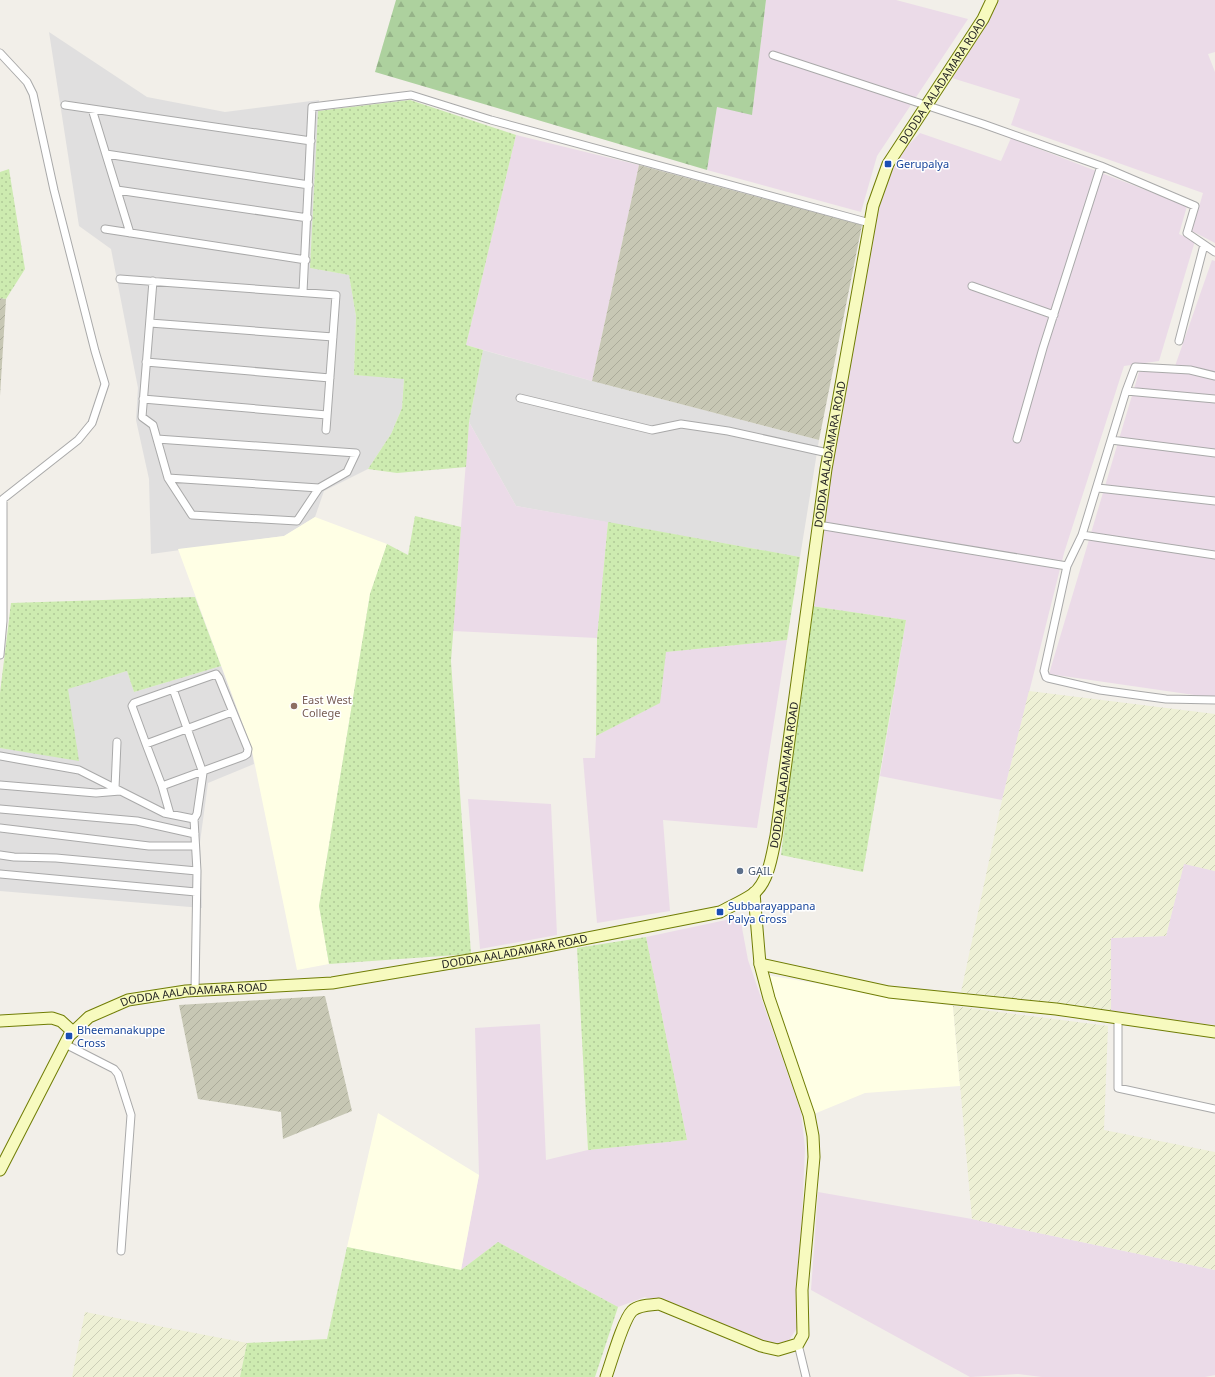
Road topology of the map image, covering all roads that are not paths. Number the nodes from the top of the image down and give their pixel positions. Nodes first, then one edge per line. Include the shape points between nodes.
1 (992, 0) edge
2 (0, 53) edge
3 (773, 55) dead end
4 (65, 105) dead end
5 (926, 106) junction
6 (92, 109) junction
7 (311, 141) junction
8 (106, 154) junction
9 (1101, 166) junction
10 (309, 185) junction
11 (117, 190) junction
12 (308, 218) junction
13 (870, 223) junction
14 (105, 229) dead end
15 (130, 233) junction
16 (1204, 245) junction
17 (1215, 252) edge
18 (306, 260) junction
19 (120, 279) dead end
20 (153, 281) junction
21 (972, 286) dead end
22 (303, 292) junction
23 (1054, 315) junction
24 (150, 323) junction
25 (333, 338) junction
26 (1179, 341) dead end
27 (146, 362) junction
28 (1215, 376) edge
29 (330, 378) junction
30 (1126, 391) junction
31 (520, 398) dead end
32 (143, 399) junction
33 (1215, 399) edge
34 (328, 415) junction
35 (326, 430) dead end
36 (157, 439) junction
37 (1017, 439) dead end
38 (1111, 440) junction
39 (828, 453) junction
40 (1215, 453) edge
41 (168, 478) junction
42 (319, 488) junction
43 (1098, 488) junction
44 (1215, 501) edge
45 (818, 525) junction
46 (1082, 535) junction
47 (1215, 555) edge
48 (1067, 566) junction
49 (0, 655) edge
50 (173, 689) junction
51 (1215, 700) edge
52 (232, 712) junction
53 (188, 728) junction
54 (117, 742) dead end
55 (146, 744) junction
56 (0, 756) edge
57 (202, 770) junction
58 (0, 785) edge
59 (162, 786) junction
60 (118, 789) junction
61 (0, 808) edge
62 (170, 814) junction
63 (194, 819) junction
64 (0, 828) edge
65 (195, 834) junction
66 (195, 846) junction
67 (0, 855) edge
68 (197, 870) junction
69 (0, 874) edge
70 (196, 892) junction
71 (754, 893) junction
72 (760, 964) junction
73 (195, 991) junction
74 (1118, 1018) junction
75 (0, 1021) edge
76 (73, 1032) junction
77 (1215, 1032) edge
78 (65, 1044) junction
79 (1215, 1109) edge
80 (0, 1170) edge
81 (121, 1251) dead end
82 (798, 1344) junction
83 (606, 1377) edge
84 (806, 1377) edge

1 - 5 main road, DODDA AALADAMARA ROAD via 983,19
2 - 49 street via 26,82 33,94 58,205 105,384 92,423 78,440 3,499 3,620
3 - 5 street
4 - 6 street
5 - 9 street
5 - 13 main road, DODDA AALADAMARA ROAD via 888,164 873,206
6 - 7 street
6 - 8 street
7 - 10 street
7 - 13 street via 312,107 411,95 491,120
8 - 10 street
8 - 11 street
9 - 16 street via 1195,206 1187,233
9 - 23 street
10 - 12 street
11 - 12 street
11 - 15 street
12 - 18 street
13 - 39 main road, DODDA AALADAMARA ROAD
14 - 15 street
15 - 18 street
16 - 17 street
16 - 26 street
18 - 22 street
19 - 20 street
20 - 22 street
20 - 24 street
21 - 23 street
22 - 25 street via 336,295
23 - 37 street
24 - 25 street
24 - 27 street
25 - 29 street
27 - 29 street
27 - 32 street
28 - 30 street via 1190,370 1135,367
29 - 34 street
30 - 33 street
30 - 38 street
31 - 39 street via 652,430 682,424 728,431
32 - 34 street
32 - 36 street via 142,417 153,425
34 - 35 street
36 - 41 street
36 - 42 street via 356,453 347,472
38 - 40 street
38 - 43 street
39 - 45 main road, DODDA AALADAMARA ROAD
41 - 42 street
41 - 42 street via 192,515 297,521
43 - 44 street
43 - 46 street
45 - 48 street
45 - 71 main road, DODDA AALADAMARA ROAD via 776,836 770,866 760,887
46 - 47 street
46 - 48 street
48 - 51 street via 1044,671 1046,677 1100,690 1166,699
50 - 52 street via 216,674
50 - 53 street
50 - 55 street via 134,703 132,706
52 - 53 street
52 - 57 street via 248,749 247,754
53 - 55 street
53 - 57 street
54 - 60 street
55 - 59 street
56 - 60 street via 79,770
57 - 59 street
57 - 63 street via 197,814
58 - 60 street via 96,793
59 - 62 street
60 - 62 street
61 - 65 street via 137,821
62 - 63 street
63 - 65 street
64 - 66 street via 149,846
65 - 66 street
66 - 68 street
67 - 68 street
68 - 70 street
69 - 70 street
70 - 73 street
71 - 72 main road
71 - 73 main road, DODDA AALADAMARA ROAD via 720,912 413,970 332,983
72 - 74 main road via 889,992
72 - 82 main road via 809,1115 813,1136 814,1157 802,1290 803,1335
73 - 76 main road, DODDA AALADAMARA ROAD via 128,1000 88,1017
74 - 77 main road
74 - 79 street via 1118,1088
75 - 76 main road via 52,1018
76 - 78 main road, DODDA AALADAMARA ROAD
78 - 80 main road, DODDA AALADAMARA ROAD
78 - 81 street via 114,1069 131,1112
82 - 83 main road via 778,1350 761,1346 659,1304 632,1310
82 - 84 street

